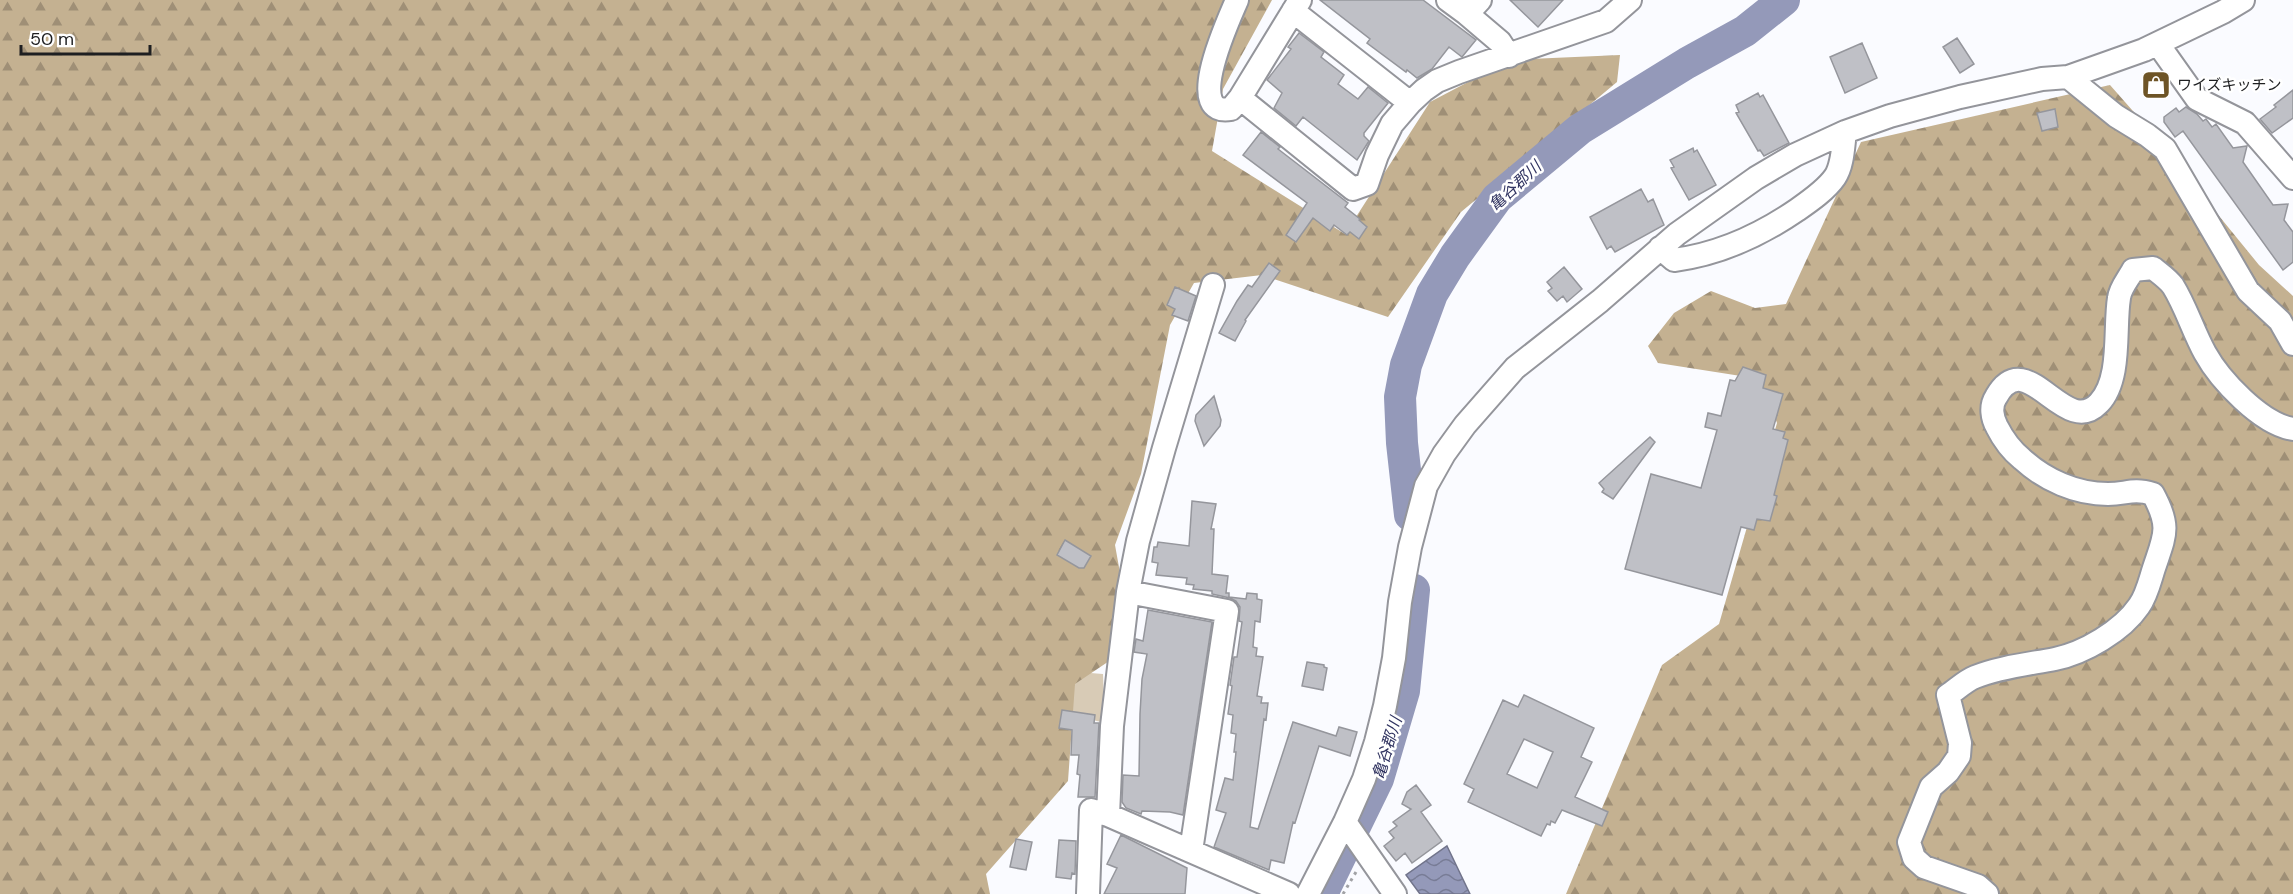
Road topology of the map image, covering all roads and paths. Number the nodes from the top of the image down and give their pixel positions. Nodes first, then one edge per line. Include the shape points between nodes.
1 (1237, 0) edge
2 (1448, 0) edge
3 (1630, 0) edge
4 (2243, 0) edge
5 (1297, 5) edge
6 (1473, 7) edge
7 (2158, 44) junction
8 (1509, 56) junction
9 (2068, 76) junction
10 (1240, 98) junction
11 (1410, 103) junction
12 (1845, 132) junction
13 (2293, 178) edge
14 (1660, 248) junction
15 (1213, 285) dead end
16 (2293, 344) edge
17 (2293, 429) edge
18 (1128, 592) junction
19 (1108, 814) junction
20 (1351, 831) junction
21 (1191, 851) junction
22 (1387, 890) edge
23 (1088, 894) edge
24 (1289, 894) edge
25 (1308, 894) edge
26 (1987, 894) edge

1 - 10 street via 1211,68 1210,96 1224,110 1231,109
2 - 6 street
3 - 8 street via 1606,21
4 - 7 street
5 - 10 street
5 - 11 street
6 - 8 street
7 - 9 street
7 - 13 street via 2197,99 2245,123
8 - 11 street via 1437,81
9 - 12 street via 1960,97
9 - 16 street via 2116,116 2165,149 2248,291 2280,321
10 - 11 street via 1353,189 1367,184 1385,137
12 - 14 street via 1756,178
12 - 14 street via 1835,176 1809,202 1774,226 1735,245 1695,257 1674,260
14 - 20 street via 1515,368 1483,402 1444,454 1426,486 1400,602 1385,706
15 - 18 street via 1138,541
17 - 26 street via 2267,419 2243,400 2206,354 2172,284 2152,268 2133,270 2119,295 2112,378 2100,403 2077,412 2018,379 2006,383 1994,399 1992,418 2002,438 2020,458 2066,487 2109,494 2138,490 2152,494 2163,512 2166,535 2139,606 2115,631 2058,658 1974,677 1948,695 1960,743 1959,756 1931,787 1909,842 1914,858 1924,867 1978,886
18 - 19 street via 1112,726
18 - 21 street via 1227,611
19 - 21 street
19 - 23 street via 1091,810
20 - 22 street
20 - 25 street
21 - 24 street

